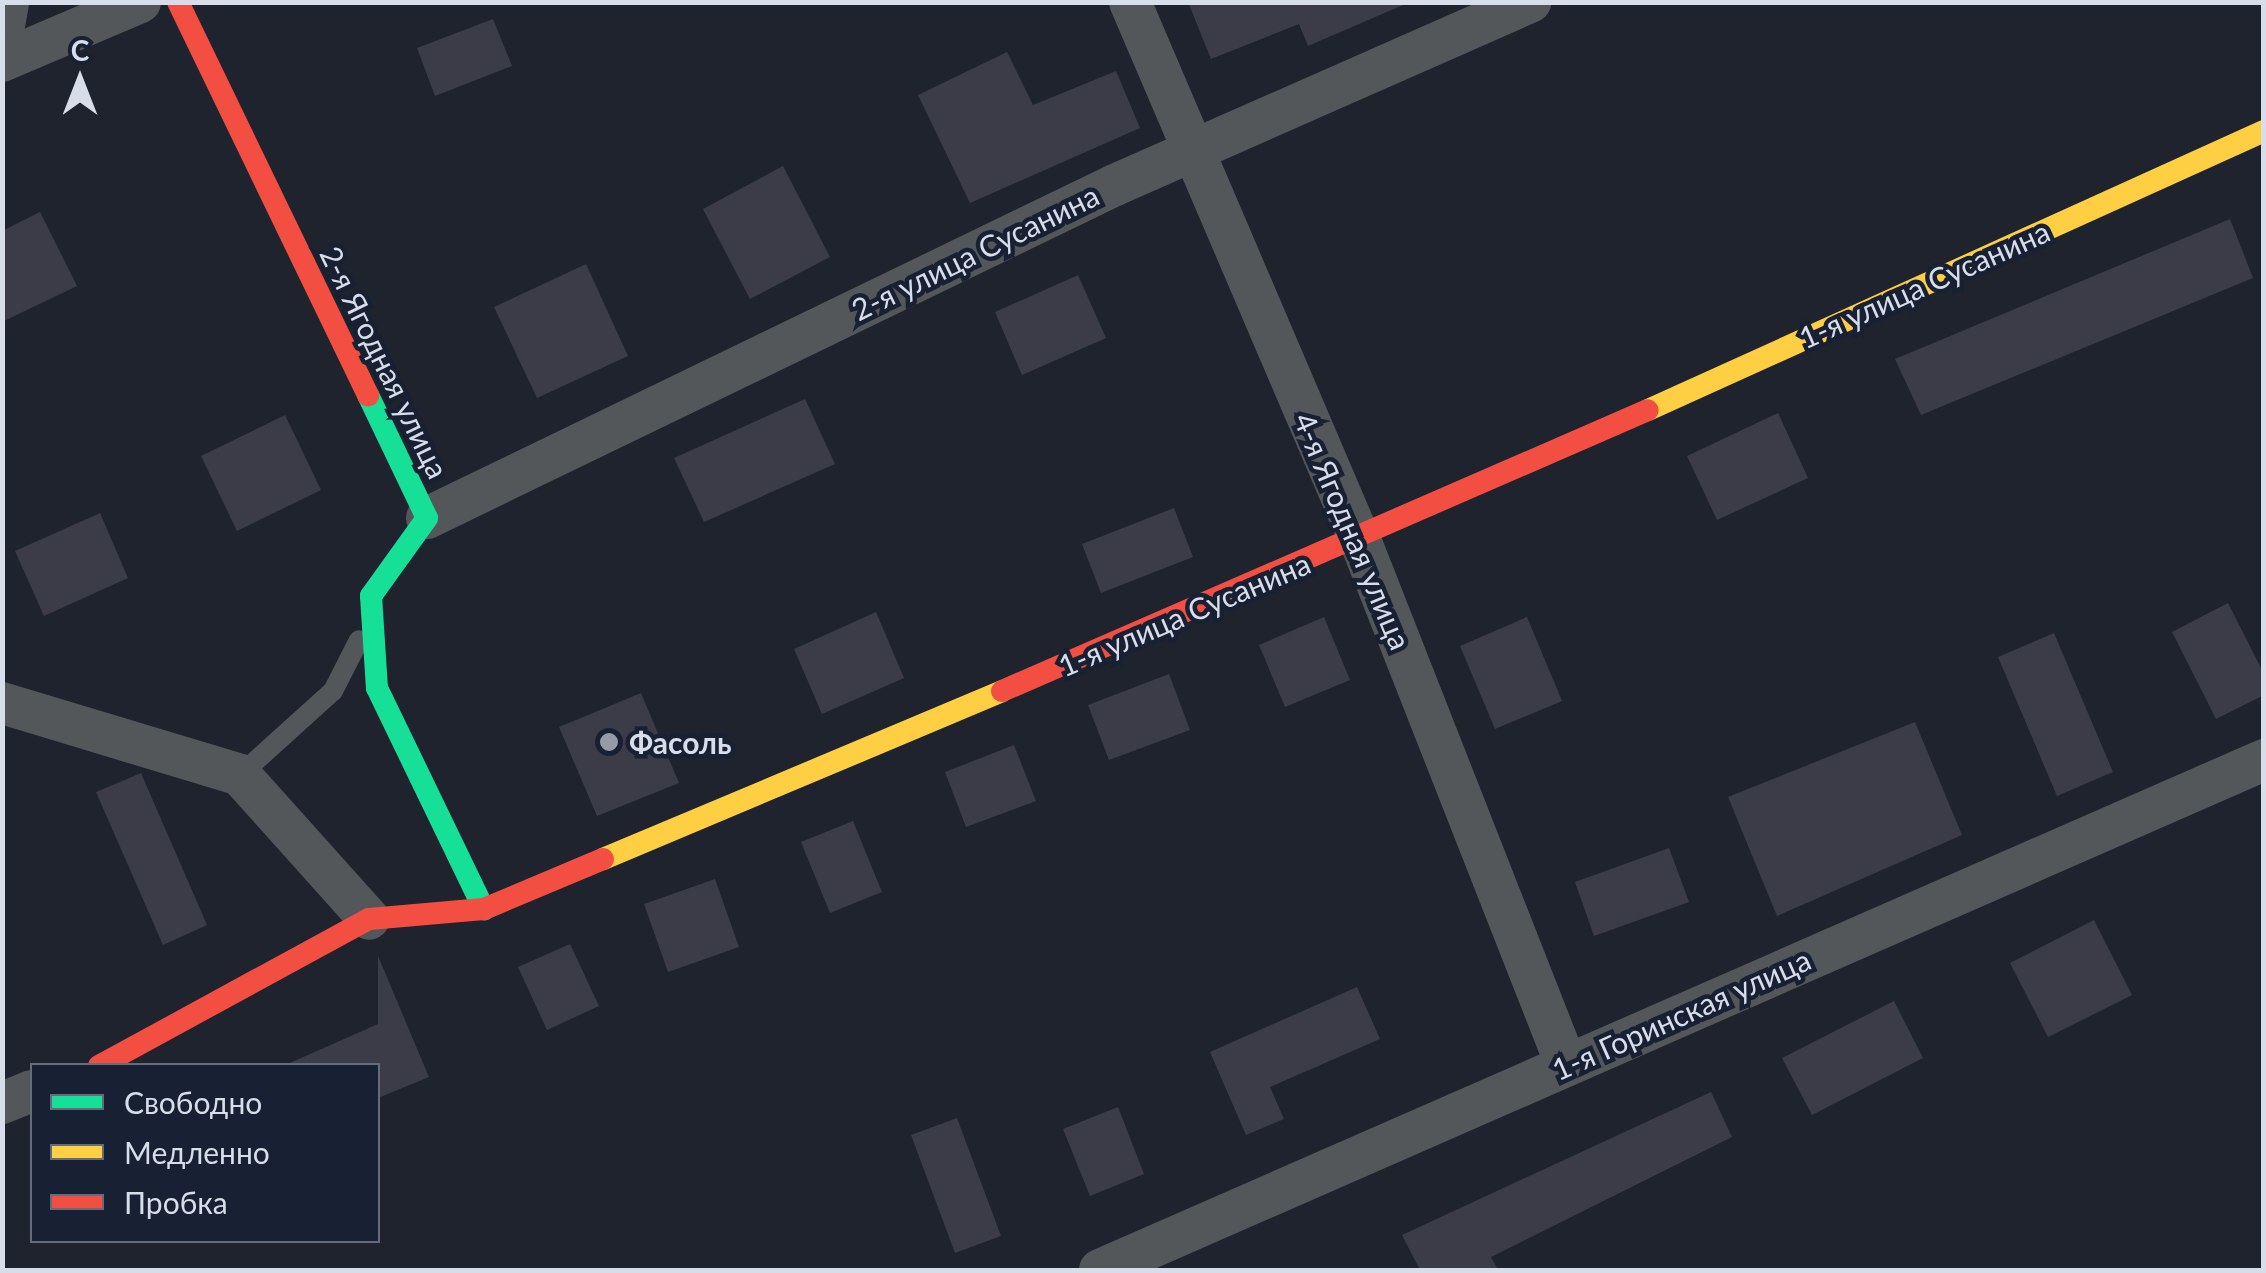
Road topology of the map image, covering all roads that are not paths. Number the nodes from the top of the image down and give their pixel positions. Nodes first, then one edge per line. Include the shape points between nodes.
1 (8, 2) edge
2 (140, 2) edge
3 (178, 2) edge
4 (1130, 2) edge
5 (1530, 2) edge
6 (2, 36) edge
7 (2, 62) edge
8 (2264, 131) edge
9 (1190, 154) junction
10 (427, 518) junction
11 (1360, 540) junction
12 (370, 596) junction
13 (2, 703) edge
14 (2264, 760) edge
15 (240, 775) junction
16 (484, 909) junction
17 (369, 919) junction
18 (105, 1063) edge
19 (1566, 1064) junction
20 (30, 1093) edge
21 (2, 1102) edge
22 (1100, 1270) edge

1 - 6 street
2 - 7 street
3 - 10 street, 2-я Ягодная улица
4 - 9 street, 4-я Ягодная улица
5 - 9 street, 2-я улица Сусанина
8 - 11 street, 1-я улица Сусанина
9 - 10 street, 2-я улица Сусанина
9 - 11 street, 4-я Ягодная улица
10 - 12 street, 2-я Ягодная улица
11 - 16 street, 1-я улица Сусанина
11 - 19 street, 4-я Ягодная улица
12 - 15 lane via 333,691
12 - 16 street via 377,688
13 - 15 street
14 - 19 street, 1-я Горинская улица
15 - 17 street
16 - 17 street, 1-я улица Сусанина
17 - 18 street, 1-я улица Сусанина
19 - 22 street, 1-я Горинская улица
20 - 21 street

